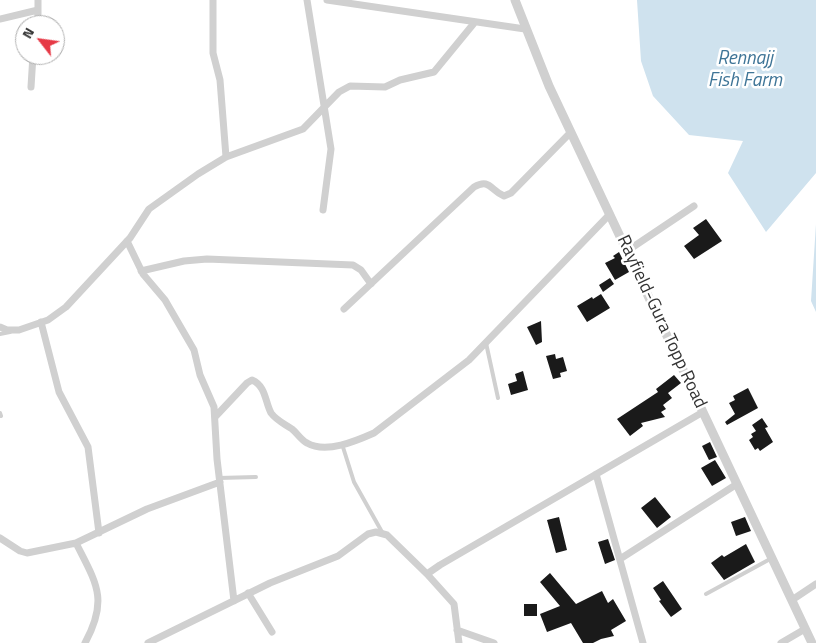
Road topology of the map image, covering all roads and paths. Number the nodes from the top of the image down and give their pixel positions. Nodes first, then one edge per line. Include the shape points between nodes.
1 (38, 0) edge
2 (213, 0) edge
3 (307, 0) edge
4 (327, 0) edge
5 (515, 0) edge
6 (38, 10) junction
7 (38, 15) edge
8 (0, 19) edge
9 (475, 22) junction
10 (525, 29) junction
11 (33, 65) edge
12 (32, 88) dead end
13 (324, 108) junction
14 (571, 132) junction
15 (226, 157) junction
16 (694, 206) dead end
17 (323, 210) dead end
18 (610, 214) junction
19 (127, 241) junction
20 (627, 251) junction
21 (141, 271) junction
22 (371, 284) junction
23 (344, 310) dead end
24 (41, 322) junction
25 (0, 328) edge
26 (19, 330) junction
27 (0, 334) edge
28 (486, 343) junction
29 (498, 398) dead end
30 (703, 412) junction
31 (215, 417) junction
32 (342, 444) junction
33 (596, 474) junction
34 (256, 477) dead end
35 (219, 480) junction
36 (737, 484) junction
37 (382, 532) junction
38 (99, 533) junction
39 (0, 538) edge
40 (76, 543) junction
41 (772, 558) junction
42 (620, 559) junction
43 (427, 574) junction
44 (816, 584) edge
45 (248, 593) junction
46 (706, 594) dead end
47 (792, 600) junction
48 (234, 601) junction
49 (805, 629) junction
50 (458, 630) junction
51 (272, 632) dead end
52 (85, 643) edge
53 (148, 643) edge
54 (459, 643) edge
55 (494, 643) edge
56 (643, 643) edge
57 (781, 643) edge
58 (812, 643) edge

1 - 6 street
2 - 15 street via 213,53 220,80
3 - 13 street
4 - 9 street
5 - 10 street, Rayfield-Gura Topp Road
6 - 7 street
6 - 8 street
9 - 10 street
9 - 13 street via 434,72 384,87 350,86 339,92
10 - 14 street, Rayfield-Gura Topp Road
11 - 12 street
13 - 15 street via 303,129
13 - 17 street via 330,149
14 - 18 street, Rayfield-Gura Topp Road
14 - 22 street via 511,193 504,196 489,184 474,187
15 - 19 street via 149,209
16 - 20 street
18 - 20 street, Rayfield-Gura Topp Road
18 - 28 street
19 - 21 street
19 - 24 street via 66,307
20 - 30 street, Rayfield-Gura Topp Road
21 - 22 street via 207,259 353,265
21 - 31 street via 165,300 194,350
22 - 23 street
24 - 26 street
24 - 38 street via 59,392 88,447
25 - 26 street
26 - 27 lane
28 - 29 lane
28 - 32 street via 469,360 374,433
30 - 33 street
30 - 36 street, Rayfield-Gura Topp Road
31 - 32 street via 252,380 262,388 277,420 305,442 327,446
31 - 35 street
32 - 37 lane via 354,482
33 - 42 street
33 - 43 street
34 - 35 lane
35 - 38 street
35 - 48 street
36 - 41 street, Rayfield-Gura Topp Road
36 - 42 street
37 - 43 street
37 - 45 street via 368,534 338,556
38 - 40 street
39 - 40 street via 27,553
40 - 52 street via 99,595
41 - 46 lane
41 - 47 street, Rayfield-Gura Topp Road
42 - 56 street
43 - 50 street via 454,604
44 - 47 street
45 - 48 street
45 - 51 street
47 - 49 street, Rayfield-Gura Topp Road
48 - 53 street
49 - 57 street
49 - 58 street, Rayfield-Gura Topp Road
50 - 54 street
50 - 55 street

